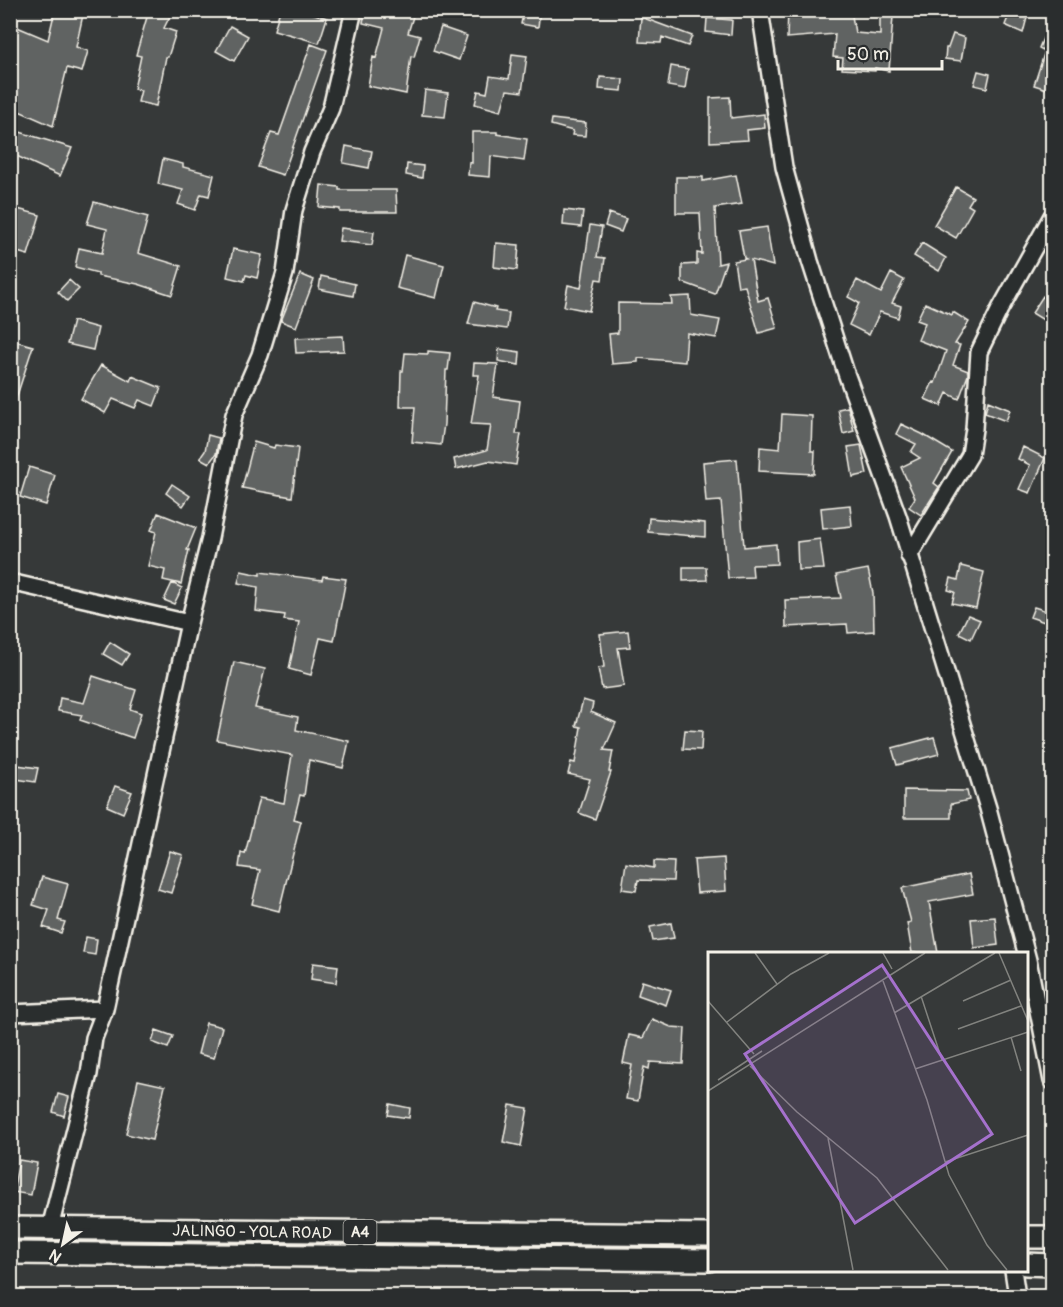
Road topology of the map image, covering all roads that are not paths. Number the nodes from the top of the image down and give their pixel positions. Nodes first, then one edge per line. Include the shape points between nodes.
1 (760, 10) edge
2 (351, 11) edge
3 (1053, 216) edge
4 (909, 556) junction
5 (10, 582) edge
6 (189, 623) junction
7 (1026, 952) edge
8 (1027, 956) edge
9 (105, 1009) junction
10 (10, 1013) edge
11 (1053, 1081) edge
12 (10, 1228) edge
13 (50, 1228) junction
14 (708, 1235) edge
15 (1027, 1237) edge
16 (1053, 1237) edge
17 (10, 1252) edge
18 (708, 1260) edge
19 (1027, 1264) edge
20 (1053, 1265) edge
21 (1013, 1271) edge
22 (1017, 1296) edge

1 - 4 street via 784,167 810,261
2 - 6 street via 331,108 294,210 285,273 260,355 234,415
3 - 4 street via 979,352 970,455
4 - 7 street via 988,808
5 - 6 street
6 - 9 street
8 - 11 street
9 - 10 street
9 - 13 street via 94,1038 89,1074
12 - 13 highway, JALINGO - YOLA ROAD / A4
13 - 14 highway, JALINGO - YOLA ROAD / A4
15 - 16 highway
17 - 18 highway, A4
19 - 20 highway
21 - 22 street

